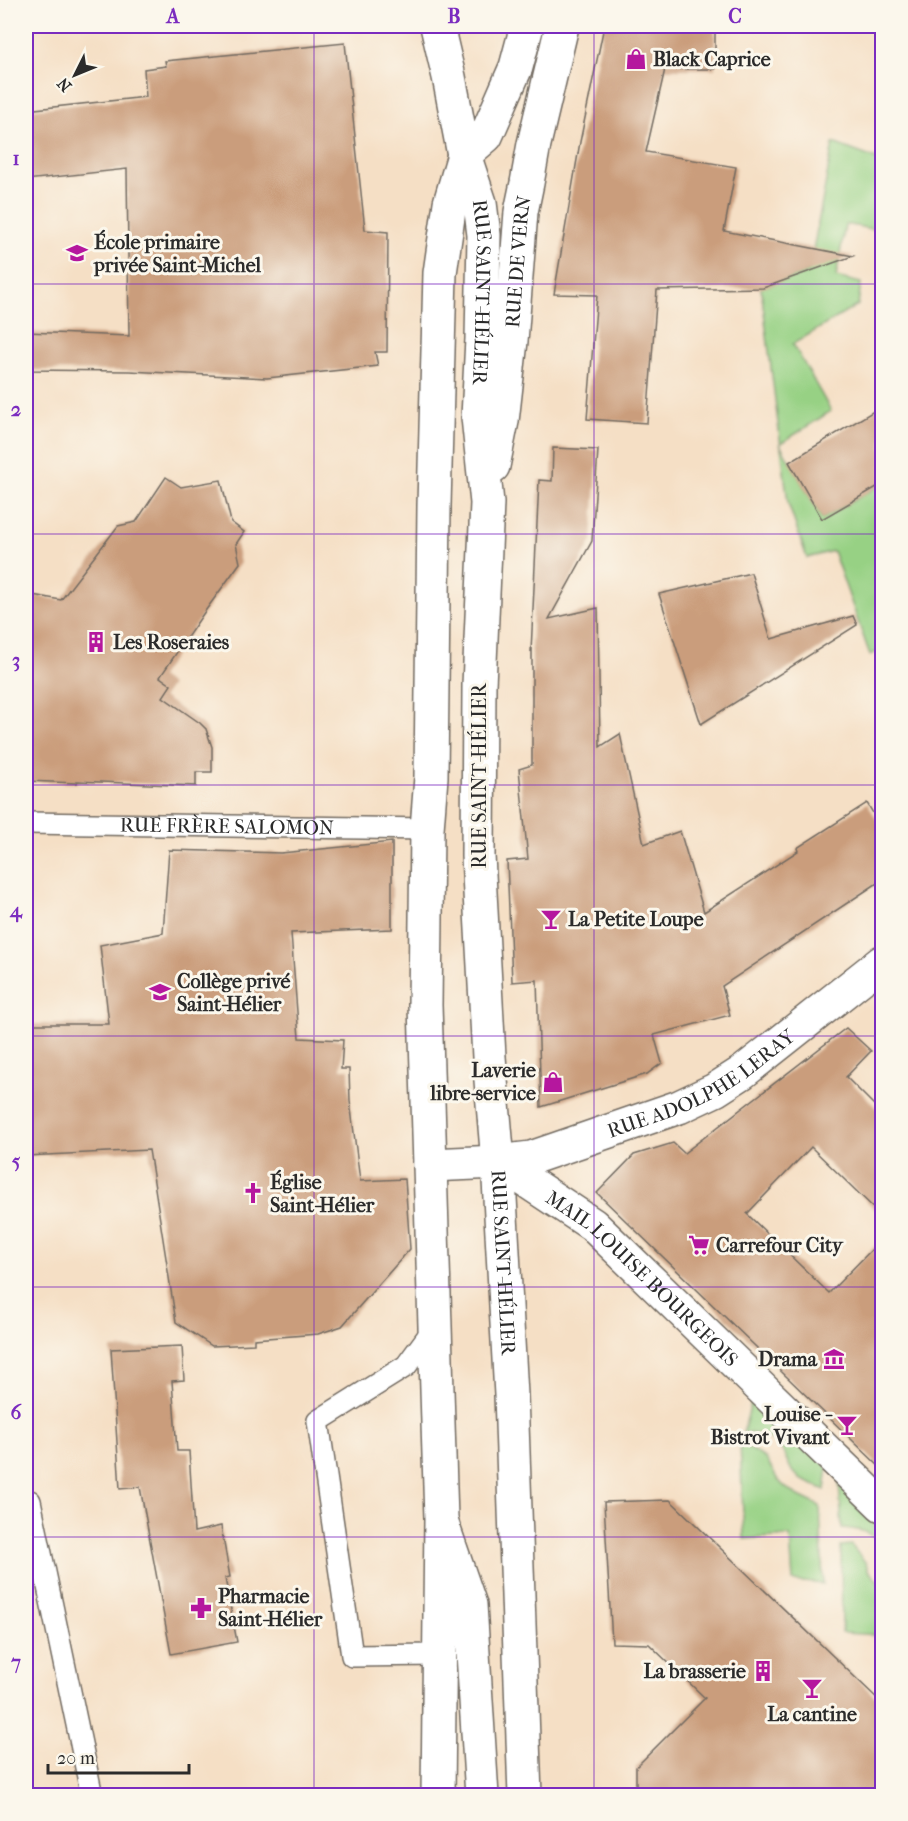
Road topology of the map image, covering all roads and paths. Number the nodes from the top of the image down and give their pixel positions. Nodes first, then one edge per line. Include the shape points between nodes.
1 (437, 26) edge
2 (527, 26) edge
3 (562, 26) edge
4 (464, 155) junction
5 (487, 503) junction
6 (26, 823) edge
7 (427, 829) junction
8 (882, 962) edge
9 (498, 1162) junction
10 (430, 1165) junction
11 (434, 1328) junction
12 (30, 1501) dead end
13 (882, 1505) edge
14 (441, 1519) junction
15 (439, 1655) junction
16 (92, 1796) edge
17 (438, 1796) edge
18 (482, 1796) edge
19 (525, 1796) edge

1 - 4 main road
2 - 4 main road via 516,67 490,127
3 - 5 main road, RUE DE VERN via 521,212 511,341
4 - 5 main road, RUE SAINT-HÉLIER via 480,203 484,235 478,417
4 - 7 main road, RUE SAINT-HÉLIER via 450,203 440,273
5 - 9 main road, RUE SAINT-HÉLIER via 479,685 478,856
6 - 7 lane, RUE FRÈRE SALOMON
7 - 10 main road, RUE SAINT-HÉLIER via 425,1005
8 - 9 main road, RUE ADOLPHE LERAY via 715,1090 679,1107 531,1158
9 - 10 main road, RUE ADOLPHE LERAY
9 - 13 main road, MAIL LOUISE BOURGEOIS via 593,1225
9 - 19 main road, RUE SAINT-HÉLIER via 511,1395
10 - 11 main road, RUE SAINT-HÉLIER
11 - 14 main road, RUE SAINT-HÉLIER
11 - 15 lane via 406,1366 318,1421 352,1656
12 - 16 lane
14 - 15 main road, RUE SAINT-HÉLIER
14 - 18 main road, RUE SAINT-HÉLIER via 470,1605
15 - 17 main road, RUE SAINT-HÉLIER

